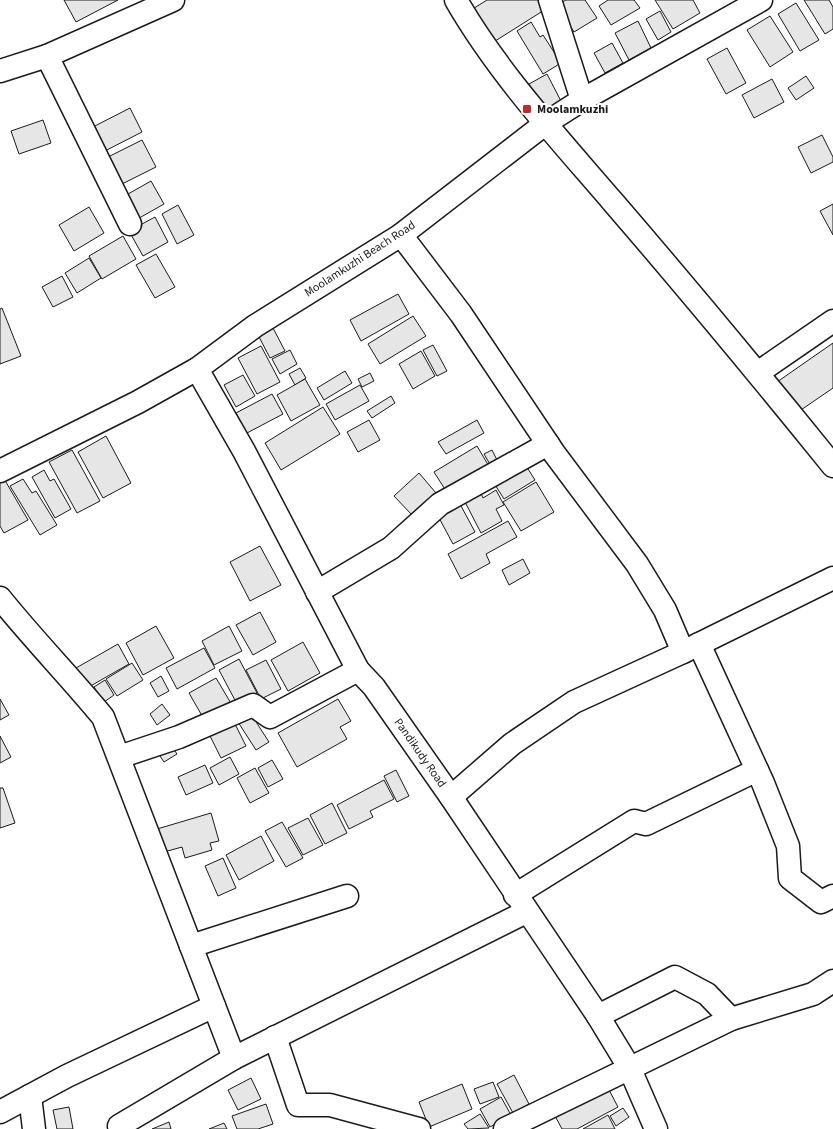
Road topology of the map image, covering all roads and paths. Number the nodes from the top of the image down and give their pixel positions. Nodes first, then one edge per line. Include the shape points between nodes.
1 (172, 0) edge
2 (456, 0) edge
3 (550, 0) edge
4 (761, 0) edge
5 (47, 56) junction
6 (0, 71) edge
7 (582, 100) junction
8 (546, 123) junction
9 (130, 224) dead end
10 (401, 235) junction
11 (833, 321) edge
12 (197, 369) junction
13 (759, 372) junction
14 (548, 444) junction
15 (833, 466) edge
16 (0, 471) edge
17 (833, 578) edge
18 (317, 592) junction
19 (0, 598) edge
20 (691, 648) junction
21 (358, 670) junction
22 (119, 757) junction
23 (757, 770) junction
24 (451, 797) junction
25 (347, 896) dead end
26 (833, 896) edge
27 (520, 903) junction
28 (191, 946) junction
29 (833, 981) edge
30 (214, 1006) junction
31 (598, 1016) junction
32 (731, 1019) junction
33 (275, 1038) junction
34 (234, 1058) junction
35 (629, 1067) junction
36 (30, 1096) junction
37 (0, 1112) edge
38 (34, 1129) edge
39 (120, 1129) edge
40 (419, 1129) edge
41 (504, 1129) edge
42 (656, 1129) edge

1 - 5 street
2 - 8 street via 472,28
3 - 7 street
4 - 7 street, Moolamkuzhi Beach Road
5 - 6 street
5 - 9 street
7 - 8 street, Moolamkuzhi Beach Road
8 - 10 street, Moolamkuzhi Beach Road
8 - 13 street
10 - 12 street, Moolamkuzhi Beach Road via 255,326
10 - 14 street via 460,314
11 - 13 street
12 - 16 street, Moolamkuzhi Beach Road
12 - 18 street, Pandikudy Road via 244,451
13 - 15 street
14 - 18 street via 440,504 391,548
14 - 20 street via 638,564
17 - 20 street
18 - 21 street, Pandikudy Road
19 - 22 street via 103,717
20 - 23 street
20 - 24 street via 574,702 512,744
21 - 22 street via 270,717 254,705 179,737
21 - 24 street, Pandikudy Road via 374,687
22 - 28 street
23 - 26 street via 788,846 790,878 821,902
23 - 27 street via 646,824 634,821
24 - 27 street, Pandikudy Road
25 - 28 street
27 - 31 street, Pandikudy Road
27 - 33 street
28 - 30 street
29 - 32 street via 814,994
30 - 34 street
30 - 36 street
31 - 32 street via 675,977 707,994
31 - 35 street, Pandikudy Road
32 - 35 street
33 - 34 street
33 - 40 street via 298,1105 330,1105
34 - 39 street via 119,1126
35 - 41 street
35 - 42 street, Pandikudy Road
36 - 37 street
36 - 38 street

